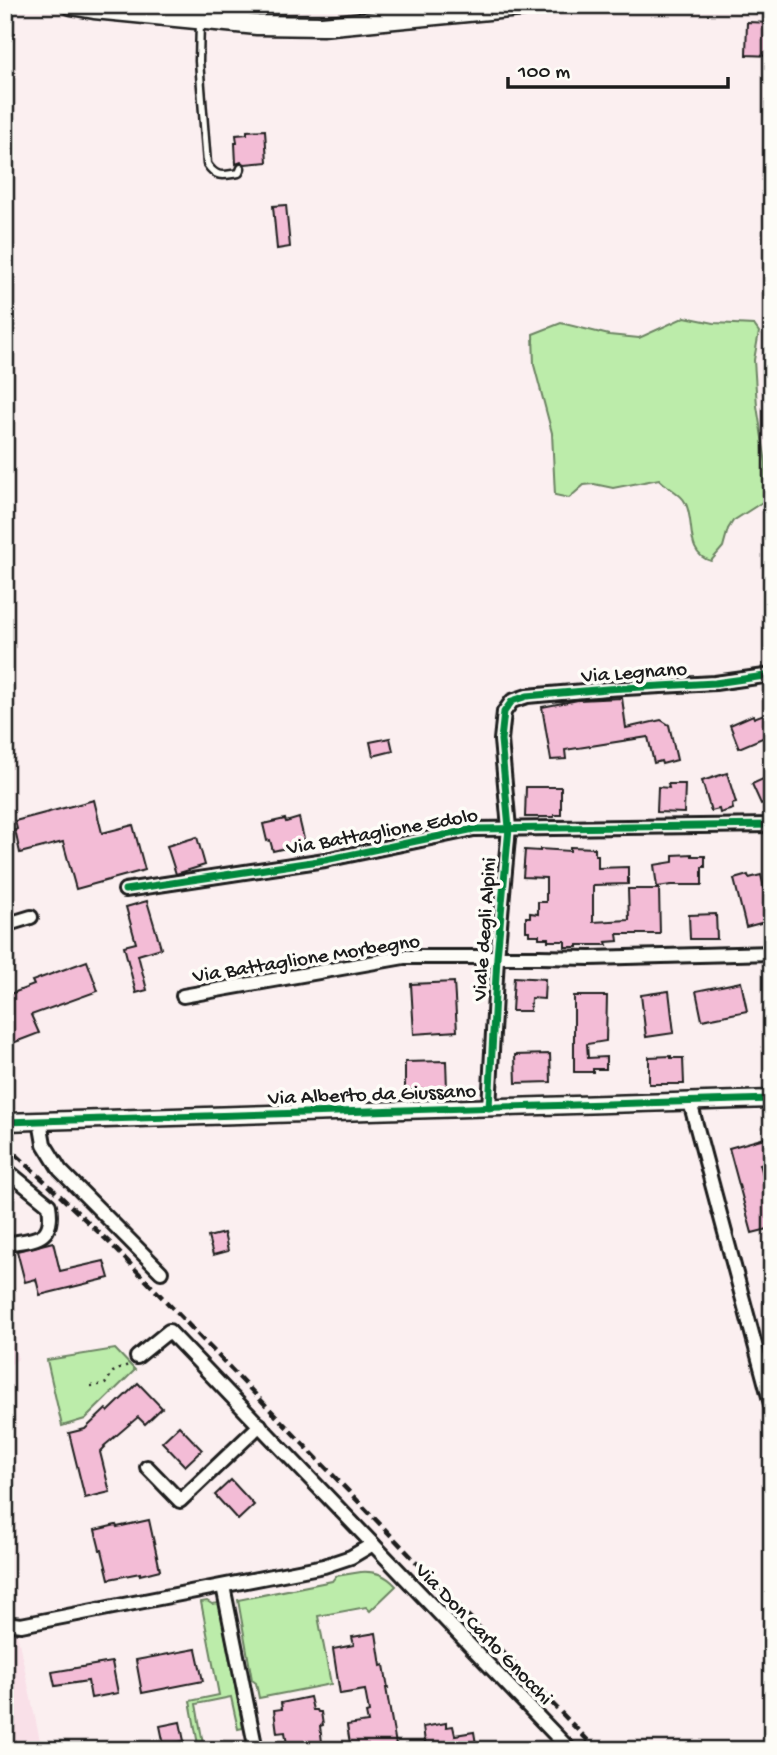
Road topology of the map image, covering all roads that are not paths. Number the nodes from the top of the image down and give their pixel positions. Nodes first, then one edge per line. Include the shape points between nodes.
1 (71, 5) edge
2 (542, 5) edge
3 (200, 20) junction
4 (241, 168) dead end
5 (772, 675) edge
6 (504, 712) joint
7 (772, 825) edge
8 (509, 828) junction
9 (125, 890) dead end
10 (31, 917) dead end
11 (5, 925) edge
12 (772, 953) edge
13 (497, 957) junction
14 (183, 996) dead end
15 (772, 1099) edge
16 (690, 1102) junction
17 (489, 1108) junction
18 (40, 1121) junction
19 (5, 1122) edge
20 (5, 1169) edge
21 (5, 1244) edge
22 (161, 1272) dead end
23 (137, 1357) road end
24 (772, 1408) edge
25 (260, 1425) junction
26 (147, 1468) dead end
27 (373, 1544) junction
28 (223, 1586) junction
29 (5, 1623) edge
30 (569, 1749) edge
31 (256, 1750) edge

1 - 3 main road
2 - 3 main road via 322,26
3 - 4 lane via 207,164 219,175 239,173
5 - 6 street, Via Legnano via 527,696 512,701
6 - 8 street, Viale degli Alpini via 501,740
7 - 8 street, Via Battaglione Edolo
8 - 9 street, Via Battaglione Edolo via 474,829 325,860
8 - 13 street, Viale degli Alpini
10 - 11 street
12 - 13 street, Via Battaglione Morbegno
13 - 14 street, Via Battaglione Morbegno via 404,957
13 - 17 street, Viale degli Alpini
15 - 16 street, Via Alberto da Giussano
16 - 17 street, Via Alberto da Giussano
16 - 24 street
17 - 18 street, Via Alberto da Giussano
18 - 19 street, Via Alberto da Giussano
18 - 22 street via 44,1144 60,1170
20 - 21 street via 49,1205 51,1220 47,1231 37,1238
23 - 25 street, Via Don Carlo Gnocchi via 169,1331
25 - 26 street via 180,1501
25 - 27 street, Via Don Carlo Gnocchi
27 - 28 street via 331,1564
27 - 30 street, Via Don Carlo Gnocchi
28 - 29 street via 21,1625
28 - 31 street

